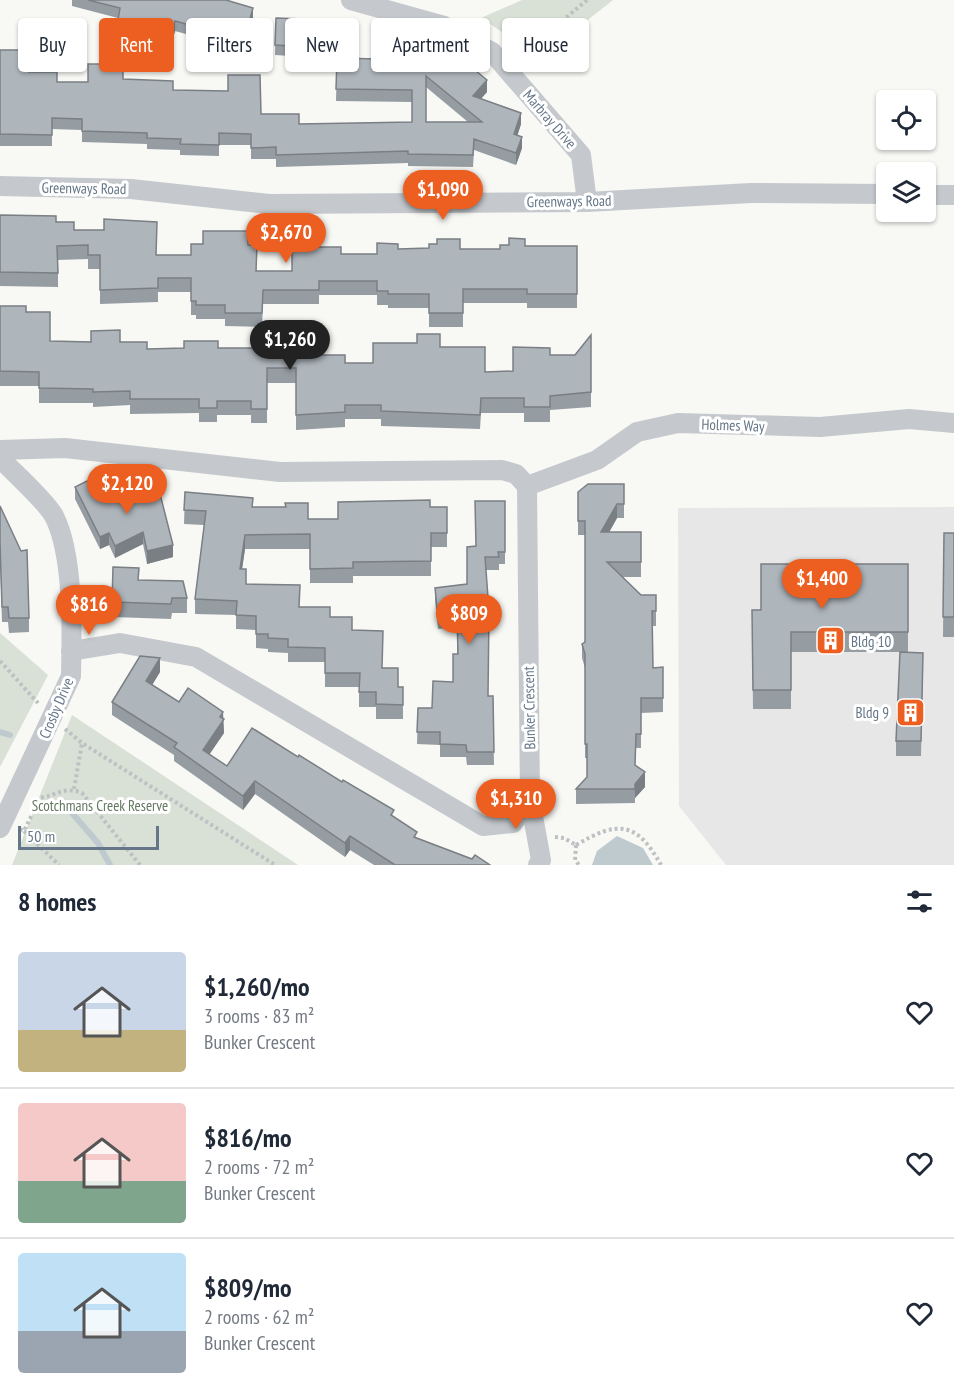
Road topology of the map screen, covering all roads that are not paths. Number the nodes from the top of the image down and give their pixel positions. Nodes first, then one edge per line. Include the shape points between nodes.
1 (351, 0) edge
2 (0, 186) edge
3 (876, 194) edge
4 (936, 195) edge
5 (954, 195) edge
6 (587, 202) junction
7 (954, 423) edge
8 (0, 450) edge
9 (0, 458) edge
10 (527, 486) junction
11 (71, 651) junction
12 (530, 800) junction
13 (2, 825) edge
14 (538, 865) edge

1 - 6 street, Marbray Drive via 444,26 492,52 581,155
2 - 6 street, Greenways Road via 131,189 269,204
3 - 6 street, Greenways Road via 751,193
4 - 5 street
7 - 10 street, Holmes Way via 909,419 820,428 678,423 637,432 597,460
8 - 10 street via 66,448 280,472 502,470 516,474
9 - 11 street, Crosby Drive via 53,515 67,559
10 - 12 street, Bunker Crescent
11 - 12 street via 120,642 196,657 483,826 513,824
11 - 13 street, Crosby Drive via 71,676
12 - 14 street, Bunker Crescent via 541,860

